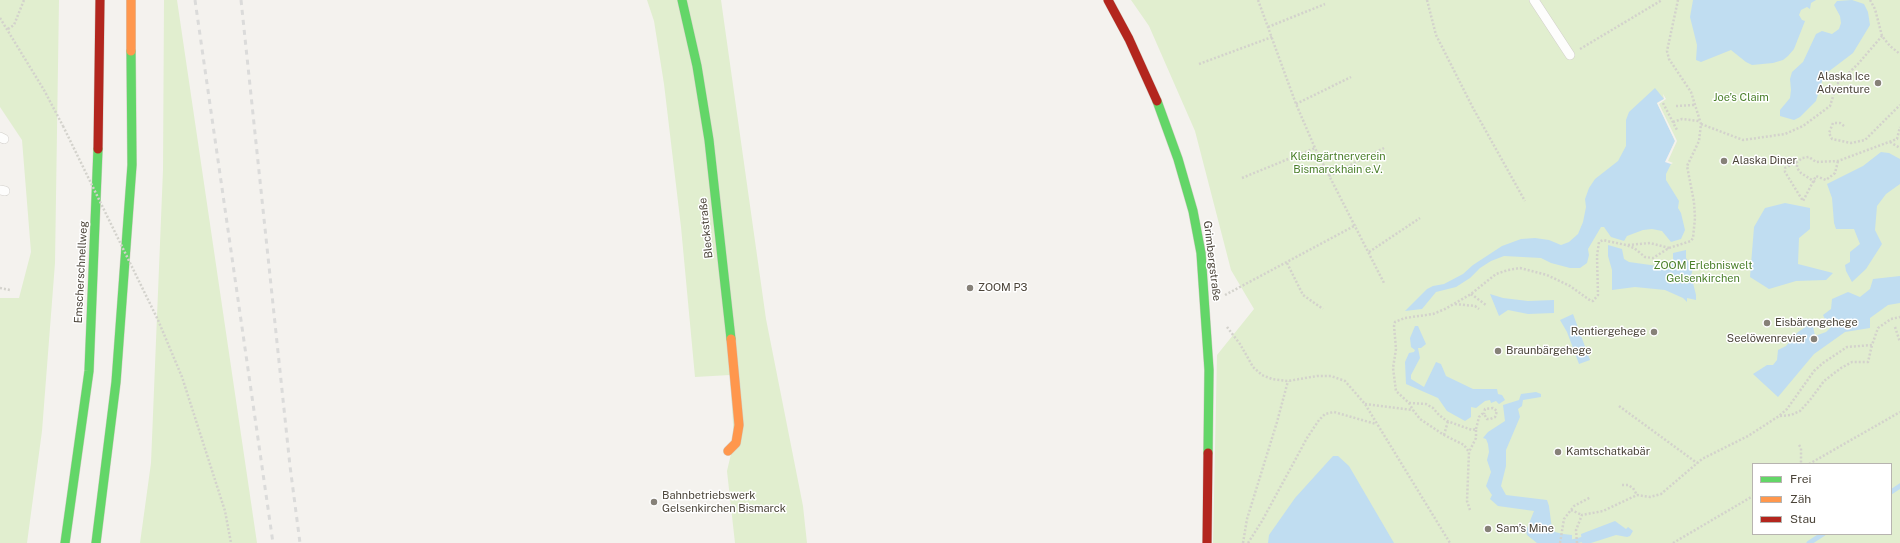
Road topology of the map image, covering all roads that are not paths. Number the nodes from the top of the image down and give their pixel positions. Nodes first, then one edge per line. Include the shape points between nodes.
1 (100, 0) edge
2 (131, 0) edge
3 (682, 0) edge
4 (1108, 0) edge
5 (1534, 0) edge
6 (1570, 54) road end
7 (728, 451) dead end
8 (65, 543) edge
9 (96, 543) edge
10 (1207, 543) edge

1 - 8 main road, Emscherschnellweg via 98,163 89,371
2 - 9 main road via 132,165 116,382
3 - 7 main road, Bleckstraße via 697,66 709,140 730,328 739,425 736,443
4 - 10 main road, Grimbergstraße via 1156,97 1178,159 1193,211 1201,253 1209,370
5 - 6 lane

